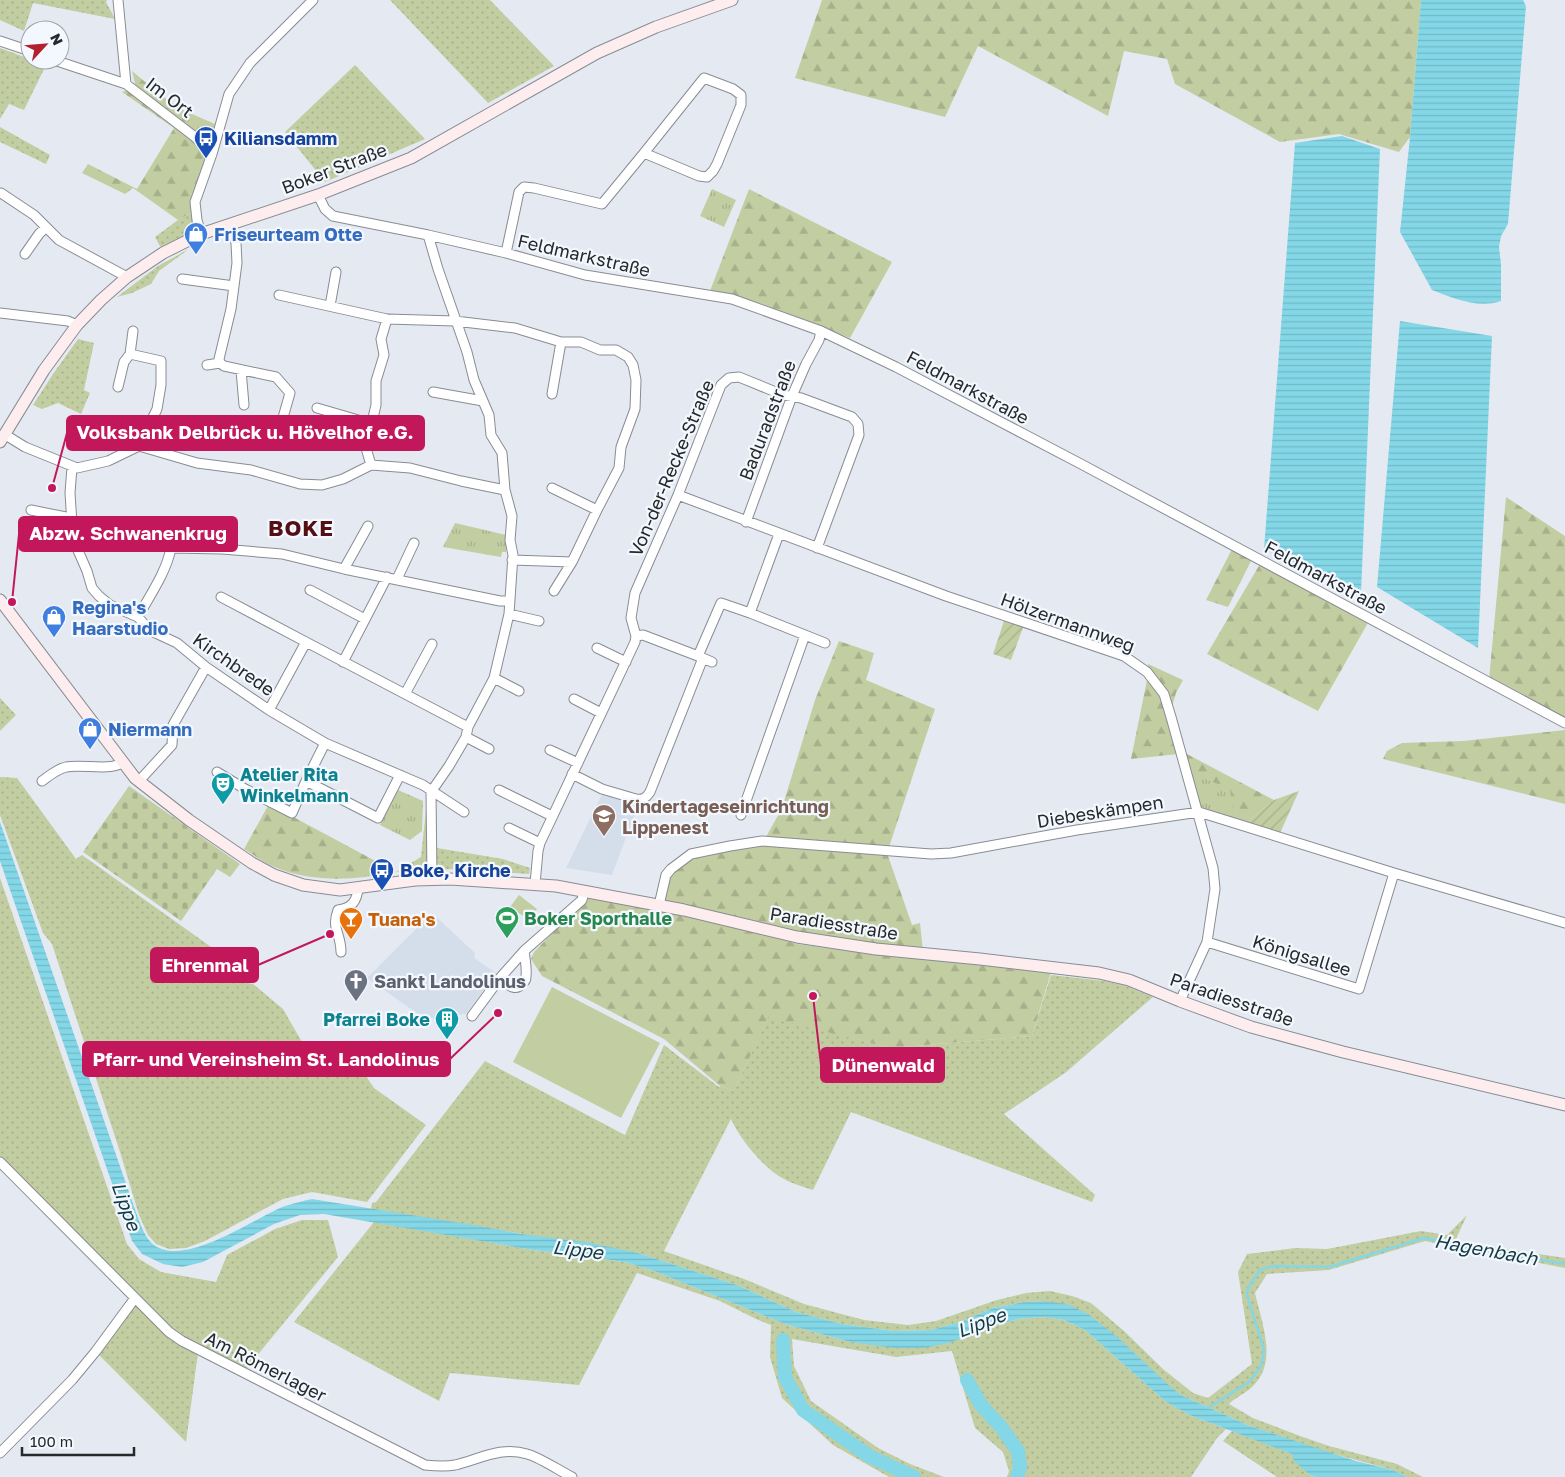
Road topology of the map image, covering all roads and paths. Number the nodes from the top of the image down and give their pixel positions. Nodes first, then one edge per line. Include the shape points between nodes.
1 (118, 0) edge
2 (313, 0) edge
3 (732, 0) edge
4 (0, 41) edge
5 (20, 48) edge
6 (70, 65) edge
7 (126, 84) junction
8 (644, 152) junction
9 (212, 154) junction
10 (0, 191) edge
11 (318, 195) junction
12 (230, 224) junction
13 (46, 228) junction
14 (201, 234) junction
15 (428, 235) junction
16 (506, 253) junction
17 (25, 254) dead end
18 (336, 272) dead end
19 (127, 277) junction
20 (182, 279) dead end
21 (234, 286) junction
22 (279, 295) dead end
23 (330, 306) junction
24 (0, 313) edge
25 (387, 319) junction
26 (455, 321) junction
27 (77, 325) junction
28 (133, 331) dead end
29 (821, 331) junction
30 (561, 342) junction
31 (130, 354) junction
32 (220, 363) junction
33 (207, 365) dead end
34 (241, 370) junction
35 (118, 387) dead end
36 (433, 392) dead end
37 (552, 394) dead end
38 (792, 396) junction
39 (483, 401) junction
40 (244, 405) dead end
41 (317, 408) dead end
42 (282, 421) dead end
43 (372, 424) junction
44 (1, 438) edge
45 (139, 446) junction
46 (372, 464) junction
47 (72, 467) junction
48 (552, 488) dead end
49 (505, 490) junction
50 (678, 495) junction
51 (31, 510) dead end
52 (597, 510) junction
53 (71, 518) junction
54 (746, 522) junction
55 (368, 526) dead end
56 (141, 530) dead end
57 (779, 534) junction
58 (414, 543) dead end
59 (171, 548) junction
60 (817, 548) junction
61 (512, 560) junction
62 (572, 562) junction
63 (344, 569) junction
64 (387, 577) junction
65 (397, 579) junction
66 (310, 590) dead end
67 (554, 591) dead end
68 (222, 597) dead end
69 (510, 601) junction
70 (1, 603) edge
71 (750, 613) junction
72 (509, 614) junction
73 (138, 617) junction
74 (365, 619) junction
75 (539, 620) dead end
76 (805, 635) junction
77 (636, 636) junction
78 (306, 642) junction
79 (825, 643) dead end
80 (432, 644) dead end
81 (597, 648) dead end
82 (700, 657) junction
83 (343, 662) junction
84 (626, 662) junction
85 (712, 662) dead end
86 (206, 667) junction
87 (494, 678) junction
88 (519, 691) dead end
89 (405, 694) junction
90 (574, 699) dead end
91 (270, 710) junction
92 (602, 713) junction
93 (1565, 723) edge
94 (468, 727) junction
95 (466, 737) junction
96 (325, 743) junction
97 (489, 749) dead end
98 (550, 750) dead end
99 (122, 763) junction
100 (578, 763) junction
101 (217, 772) dead end
102 (572, 774) junction
103 (400, 775) junction
104 (42, 781) dead end
105 (138, 781) junction
106 (306, 781) junction
107 (499, 790) dead end
108 (431, 792) junction
109 (464, 812) dead end
110 (1199, 812) junction
111 (741, 815) dead end
112 (552, 816) junction
113 (509, 828) dead end
114 (540, 842) junction
115 (1394, 873) junction
116 (432, 879) junction
117 (535, 884) junction
118 (358, 888) junction
119 (584, 891) junction
120 (659, 905) junction
121 (1565, 923) edge
122 (1206, 942) junction
123 (524, 951) junction
124 (341, 952) dead end
125 (500, 978) junction
126 (1180, 1001) junction
127 (472, 1016) dead end
128 (1565, 1105) edge
129 (0, 1162) edge
130 (135, 1298) junction
131 (0, 1453) edge
132 (572, 1477) edge

1 - 7 street, Im Ort
2 - 9 street via 250,63 229,94
3 - 11 main road, Boker Straße via 619,43 410,158
4 - 5 street
6 - 7 street
7 - 9 street, Im Ort
8 - 8 street via 707,177 721,156 741,105 741,95 704,78
8 - 16 street via 602,204 524,187 520,192
9 - 14 street via 195,202
10 - 13 street via 34,215
11 - 12 main road, Boker Straße
11 - 15 street, Feldmarkstraße via 333,216
12 - 14 main road, Boker Straße
12 - 21 street via 237,249
13 - 17 street
13 - 19 street via 59,240
14 - 19 main road, Boker Straße via 163,253
15 - 16 street, Feldmarkstraße
15 - 26 street
16 - 29 street, Feldmarkstraße via 585,275 732,299
18 - 23 street
19 - 27 main road, Boker Straße
20 - 21 street
21 - 32 street
22 - 23 street
23 - 25 street
24 - 27 street via 68,321
25 - 26 street
25 - 43 street via 381,339 384,355 376,381
26 - 30 street via 515,328
26 - 39 street
27 - 44 main road, Boker Straße
28 - 31 street
29 - 38 street, Baduradstraße
29 - 93 street, Feldmarkstraße via 1081,464
30 - 37 street
30 - 52 street via 581,342 600,350 616,350 628,357 633,365 635,409 621,447 619,468
31 - 35 street via 124,362
31 - 45 street via 161,361 157,409
32 - 33 street
32 - 34 street
34 - 40 street
34 - 42 street via 276,377 290,393
36 - 39 street
38 - 50 street, Von-der-Recke-Straße via 738,376 724,381
38 - 54 street, Baduradstraße
38 - 60 street, Von-der-Recke-Straße via 852,417 858,424 859,435
39 - 49 street via 489,415 491,436 502,453
41 - 43 street
43 - 46 street via 366,448
44 - 47 street
45 - 46 street via 197,463 251,470 300,484 322,485 343,479
45 - 47 street via 108,460
46 - 49 street via 410,468
47 - 53 street, Kirchbrede
48 - 52 street
49 - 61 street via 512,516
50 - 54 street, Hölzermannweg
50 - 77 street, Von-der-Recke-Straße via 635,593 631,618
51 - 53 street
52 - 62 street
53 - 73 street, Kirchbrede via 73,539 92,588 110,605
54 - 57 street, Hölzermannweg
55 - 63 street
56 - 59 street
57 - 60 street, Hölzermannweg
57 - 71 street
58 - 65 street
59 - 63 street via 266,552
59 - 73 street via 164,569
60 - 110 street, Hölzermannweg via 1124,656 1137,664 1164,694
61 - 62 street
61 - 69 street
62 - 67 street
63 - 64 street
64 - 65 street
64 - 74 street
65 - 69 street
66 - 74 street
68 - 78 street
69 - 72 street
70 - 99 main road, Paradiesstraße
71 - 76 street
71 - 82 street via 721,603
72 - 75 street
72 - 87 street
73 - 86 street, Kirchbrede via 149,630 177,643
74 - 83 street
76 - 79 street
76 - 111 street
77 - 82 street via 642,635
77 - 84 street
78 - 83 street
78 - 91 street
80 - 89 street
81 - 84 street
82 - 85 street
82 - 102 street via 646,798 636,799 602,789
83 - 89 street
84 - 92 street
86 - 91 street, Kirchbrede
86 - 105 street via 173,725 172,745
87 - 88 street
87 - 94 street
89 - 94 street
90 - 92 street
91 - 96 street, Kirchbrede
92 - 100 street
94 - 95 street
95 - 97 street
95 - 108 street
96 - 103 street, Kirchbrede
96 - 106 street
98 - 100 street
99 - 104 street via 64,768
99 - 105 main road, Paradiesstraße
100 - 102 street
101 - 106 street via 292,813
102 - 112 street
103 - 106 street via 378,818
103 - 108 street, Kirchbrede
105 - 118 main road, Paradiesstraße via 204,831 266,871 312,888
107 - 112 street
108 - 109 street, Kirchbrede
108 - 116 street
110 - 115 street, Diebeskämpen
110 - 120 street, Diebeskämpen via 931,854 762,842 730,846 691,854 671,869 666,875
110 - 122 street, Hölzermannweg via 1214,868 1215,889
112 - 114 street
113 - 114 street
114 - 117 street
115 - 121 street, Diebeskämpen
115 - 122 street, Königsallee via 1359,989
116 - 117 main road, Paradiesstraße
116 - 118 main road, Paradiesstraße
117 - 119 main road, Paradiesstraße
118 - 124 street via 357,898 338,910 335,918
119 - 120 main road, Paradiesstraße
119 - 123 street via 582,900
120 - 126 main road, Paradiesstraße via 797,936 876,949 1099,973 1130,980
122 - 126 street, Hölzermannweg
123 - 125 street
123 - 125 street via 526,980 522,985 512,988
125 - 127 street
126 - 128 main road, Paradiesstraße via 1260,1030
129 - 130 street, Am Römerlager
130 - 131 street via 72,1380
130 - 132 street, Am Römerlager via 182,1341 424,1465 456,1465 506,1451 528,1454

